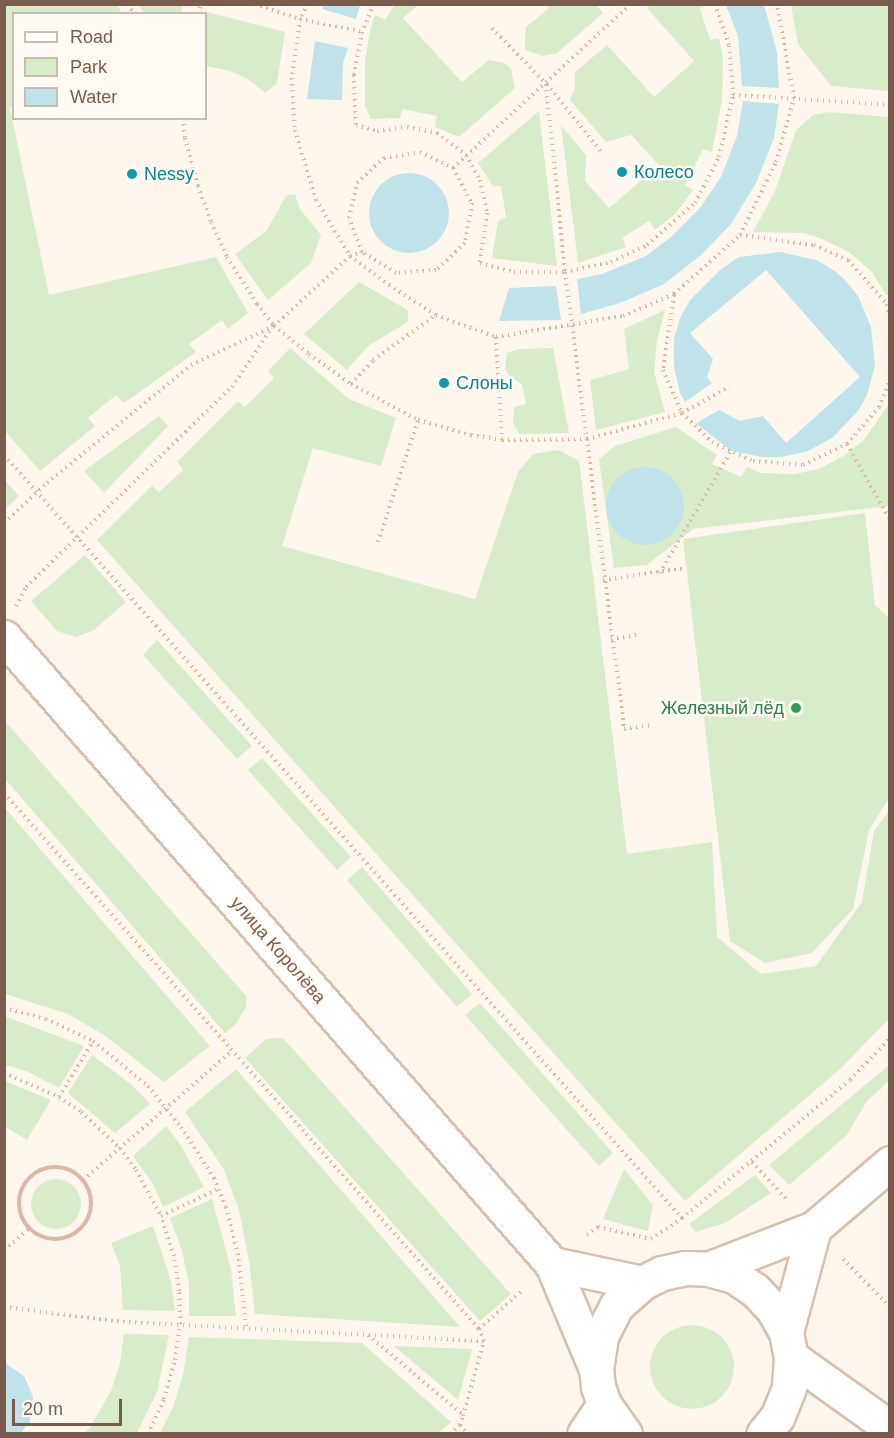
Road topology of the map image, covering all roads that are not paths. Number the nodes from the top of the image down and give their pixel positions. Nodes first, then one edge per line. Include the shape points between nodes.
1 (9, 625) edge
2 (890, 1163) edge
3 (814, 1228) junction
4 (552, 1264) junction
5 (708, 1269) junction
6 (642, 1283) junction
7 (788, 1345) junction
8 (596, 1369) junction
9 (604, 1404) junction
10 (890, 1428) edge
11 (584, 1434) edge
12 (625, 1434) edge
13 (763, 1434) edge

1 - 4 main road, улица Королёва
2 - 3 main road
3 - 5 main road
3 - 7 main road
4 - 6 main road
4 - 8 main road, улица Королёва
5 - 6 main road via 685,1268
5 - 7 main road via 734,1276 755,1290 773,1309
6 - 8 main road via 616,1306 601,1336
7 - 10 main road
7 - 13 main road via 789,1388 777,1417
8 - 9 main road
9 - 11 main road
9 - 12 main road

